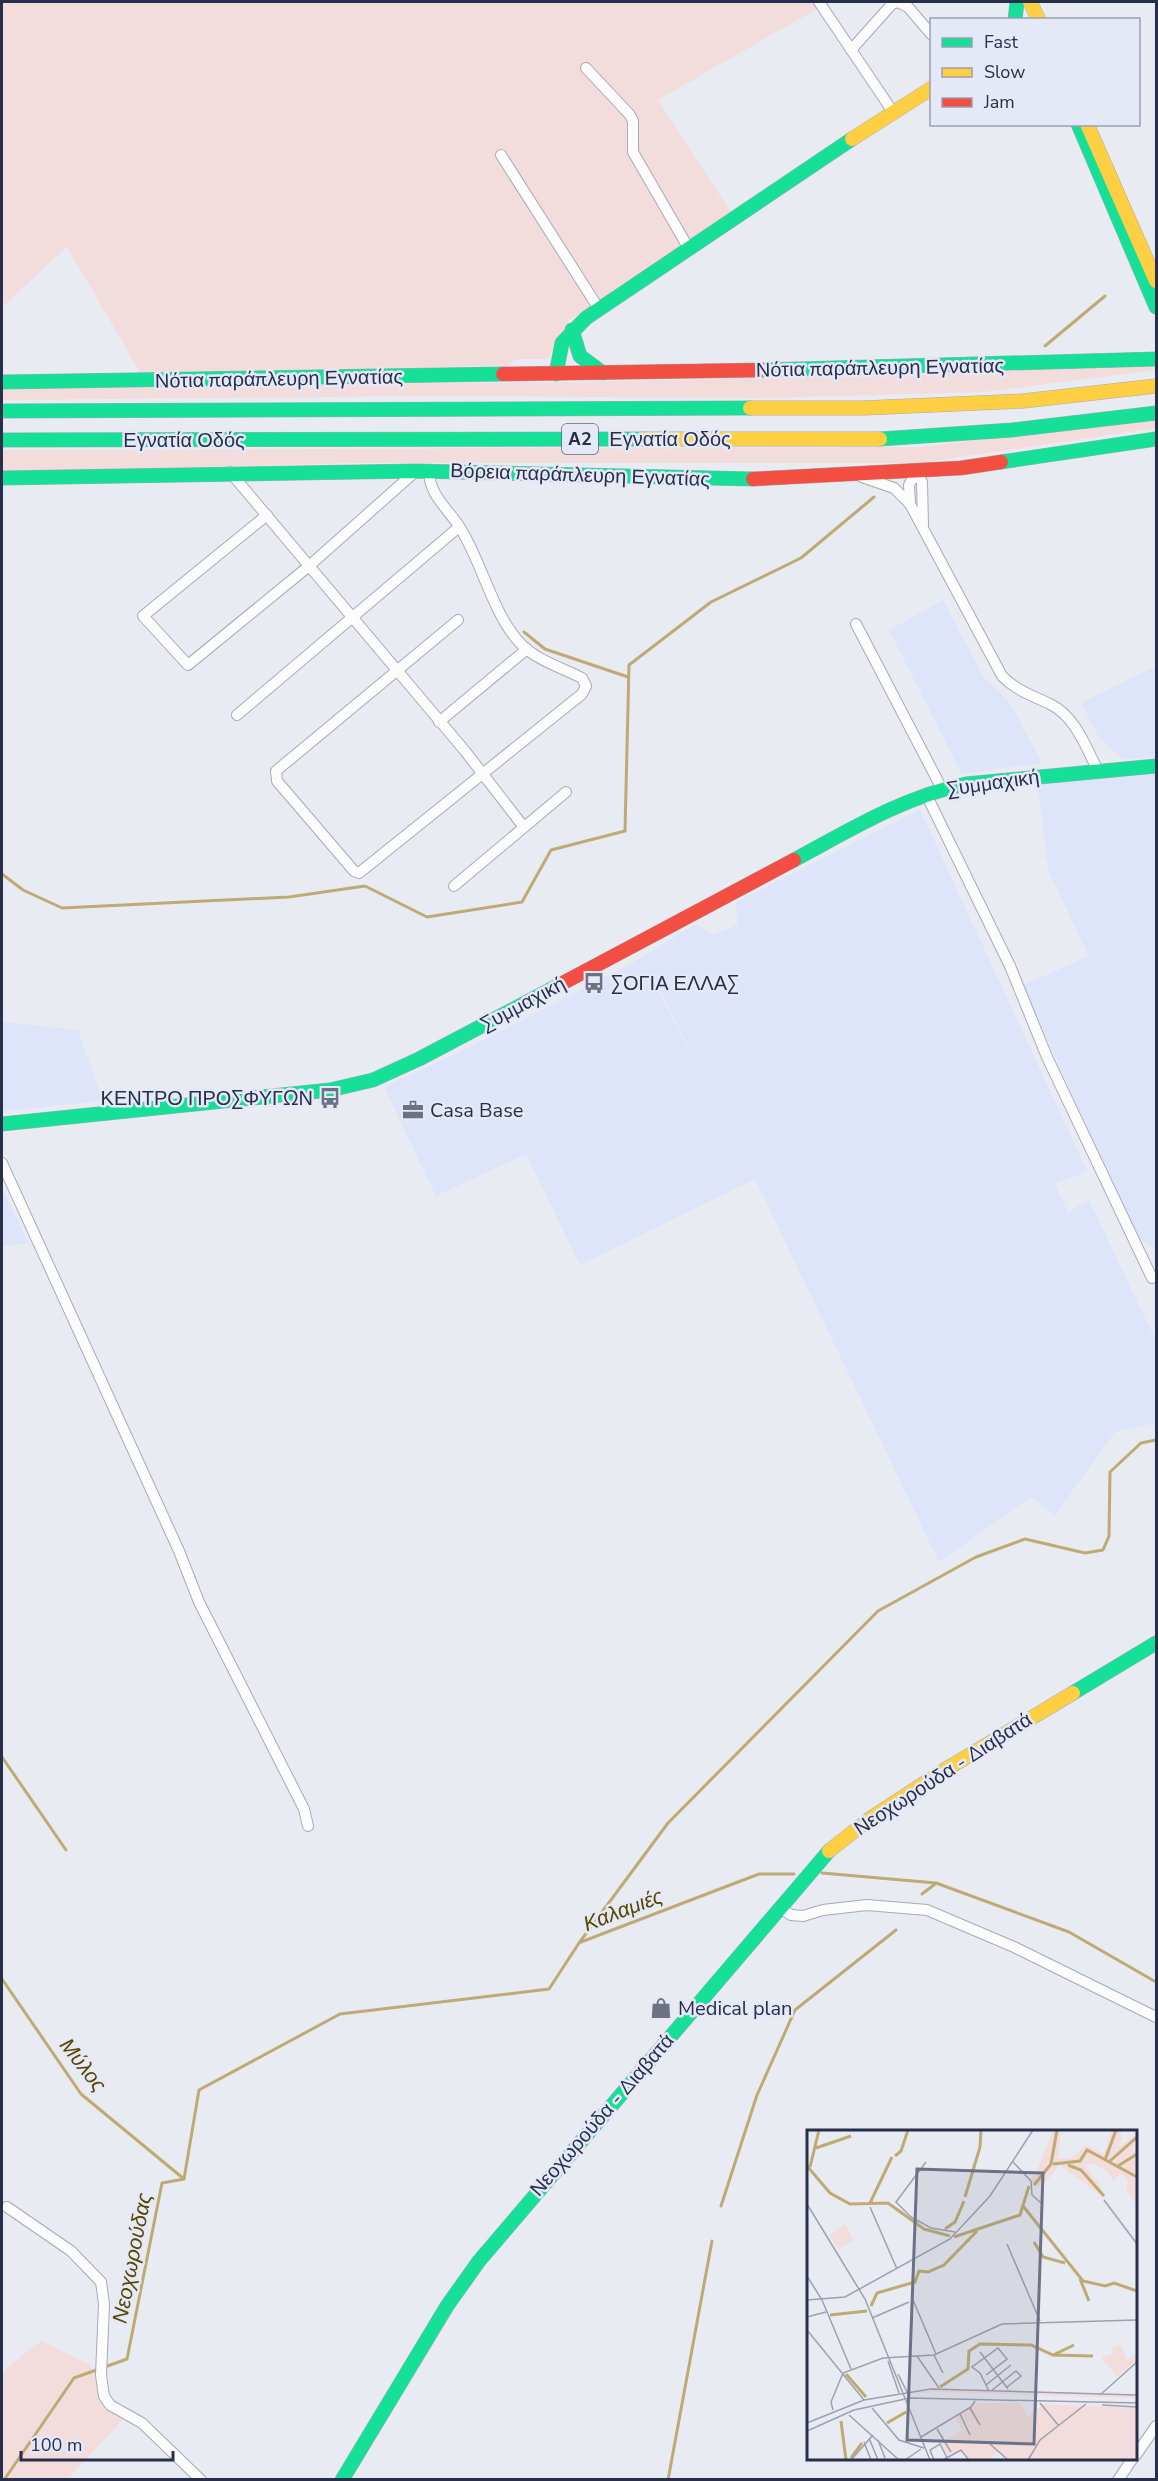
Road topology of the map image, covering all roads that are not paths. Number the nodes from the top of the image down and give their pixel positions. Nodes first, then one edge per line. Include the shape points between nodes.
1 (819, 2) edge
2 (1017, 2) edge
3 (1030, 2) edge
4 (1015, 18) edge
5 (1038, 18) edge
6 (930, 32) edge
7 (851, 50) junction
8 (586, 68) dead end
9 (930, 89) edge
10 (892, 112) junction
11 (1079, 126) edge
12 (1088, 126) edge
13 (501, 155) dead end
14 (689, 249) junction
15 (1156, 281) edge
16 (1156, 307) edge
17 (599, 309) junction
18 (572, 333) junction
19 (1156, 359) edge
20 (556, 374) junction
21 (604, 374) junction
22 (2, 382) edge
23 (1156, 386) edge
24 (2, 411) edge
25 (1156, 413) edge
26 (1156, 439) edge
27 (2, 440) edge
28 (422, 471) junction
29 (230, 472) junction
30 (916, 472) junction
31 (852, 475) junction
32 (2, 478) edge
33 (910, 504) junction
34 (267, 515) junction
35 (923, 526) junction
36 (459, 527) junction
37 (309, 566) junction
38 (353, 618) junction
39 (458, 620) dead end
40 (856, 624) dead end
41 (527, 649) junction
42 (398, 672) junction
43 (237, 715) dead end
44 (439, 722) junction
45 (1156, 766) edge
46 (1098, 771) junction
47 (484, 775) junction
48 (942, 789) junction
49 (566, 792) dead end
50 (926, 794) junction
51 (523, 826) junction
52 (454, 886) dead end
53 (2, 1124) edge
54 (2, 1163) edge
55 (1152, 1278) dead end
56 (1156, 1643) edge
57 (308, 1826) dead end
58 (780, 1908) junction
59 (1156, 2017) edge
60 (7, 2207) dead end
61 (1156, 2426) edge
62 (1137, 2453) edge
63 (1132, 2460) edge
64 (201, 2480) edge
65 (342, 2480) edge
66 (1118, 2480) edge

1 - 7 street
2 - 4 main road
3 - 5 main road
6 - 7 street via 908,7 898,2
7 - 10 street
8 - 14 street via 630,115 633,152
9 - 10 main road
10 - 14 main road
11 - 16 main road
12 - 15 main road
13 - 17 street
14 - 17 main road
17 - 18 main road
18 - 20 main road via 562,343
18 - 21 main road via 580,356
19 - 21 main road, Νότια παράπλευρη Εγνατίας
20 - 21 main road, Νότια παράπλευρη Εγνατίας
20 - 22 main road, Νότια παράπλευρη Εγνατίας
23 - 24 main road, Εγνατία Οδός / Α2 via 1023,401 864,408
25 - 27 main road, Εγνατία Οδός / Α2 via 939,437 867,439
26 - 30 main road, Βόρεια παράπλευρη Εγνατίας
28 - 29 main road, Βόρεια παράπλευρη Εγνατίας
28 - 31 main road, Βόρεια παράπλευρη Εγνατίας via 578,472 643,478 731,479
28 - 36 street
28 - 37 street
29 - 32 main road, Βόρεια παράπλευρη Εγνατίας
29 - 34 street
30 - 31 main road, Βόρεια παράπλευρη Εγνατίας
30 - 33 street via 909,485
30 - 35 street via 922,482
31 - 33 street via 894,488
33 - 35 street
34 - 37 street
34 - 37 street via 143,616 188,665
35 - 46 street via 1002,676 1019,691 1063,713
36 - 38 street
36 - 41 street via 475,551 495,601 516,638
37 - 38 street
38 - 42 street
38 - 43 street
39 - 42 street
40 - 48 street
41 - 44 street
41 - 47 street via 582,678 585,690
42 - 44 street
42 - 47 street via 276,771 277,781 359,873
44 - 47 street
45 - 46 main road, Συμμαχική
46 - 48 main road, Συμμαχική via 1017,777
47 - 51 street
48 - 50 main road, Συμμαχική
49 - 51 street
50 - 53 main road, Συμμαχική via 895,806 454,1041 373,1080 330,1090
50 - 55 street via 1010,966 1047,1057
51 - 52 street
54 - 57 street via 200,1602 304,1809
56 - 58 main road, Νεοχωρούδα - Διαβατά via 868,1820 820,1860
58 - 59 street via 802,1916 867,1905 927,1910 1014,1947
58 - 65 main road, Νεοχωρούδα - Διαβατά via 479,2261 447,2306
60 - 64 street via 71,2251 101,2282 104,2396 110,2405 142,2423
61 - 62 street
63 - 66 street

